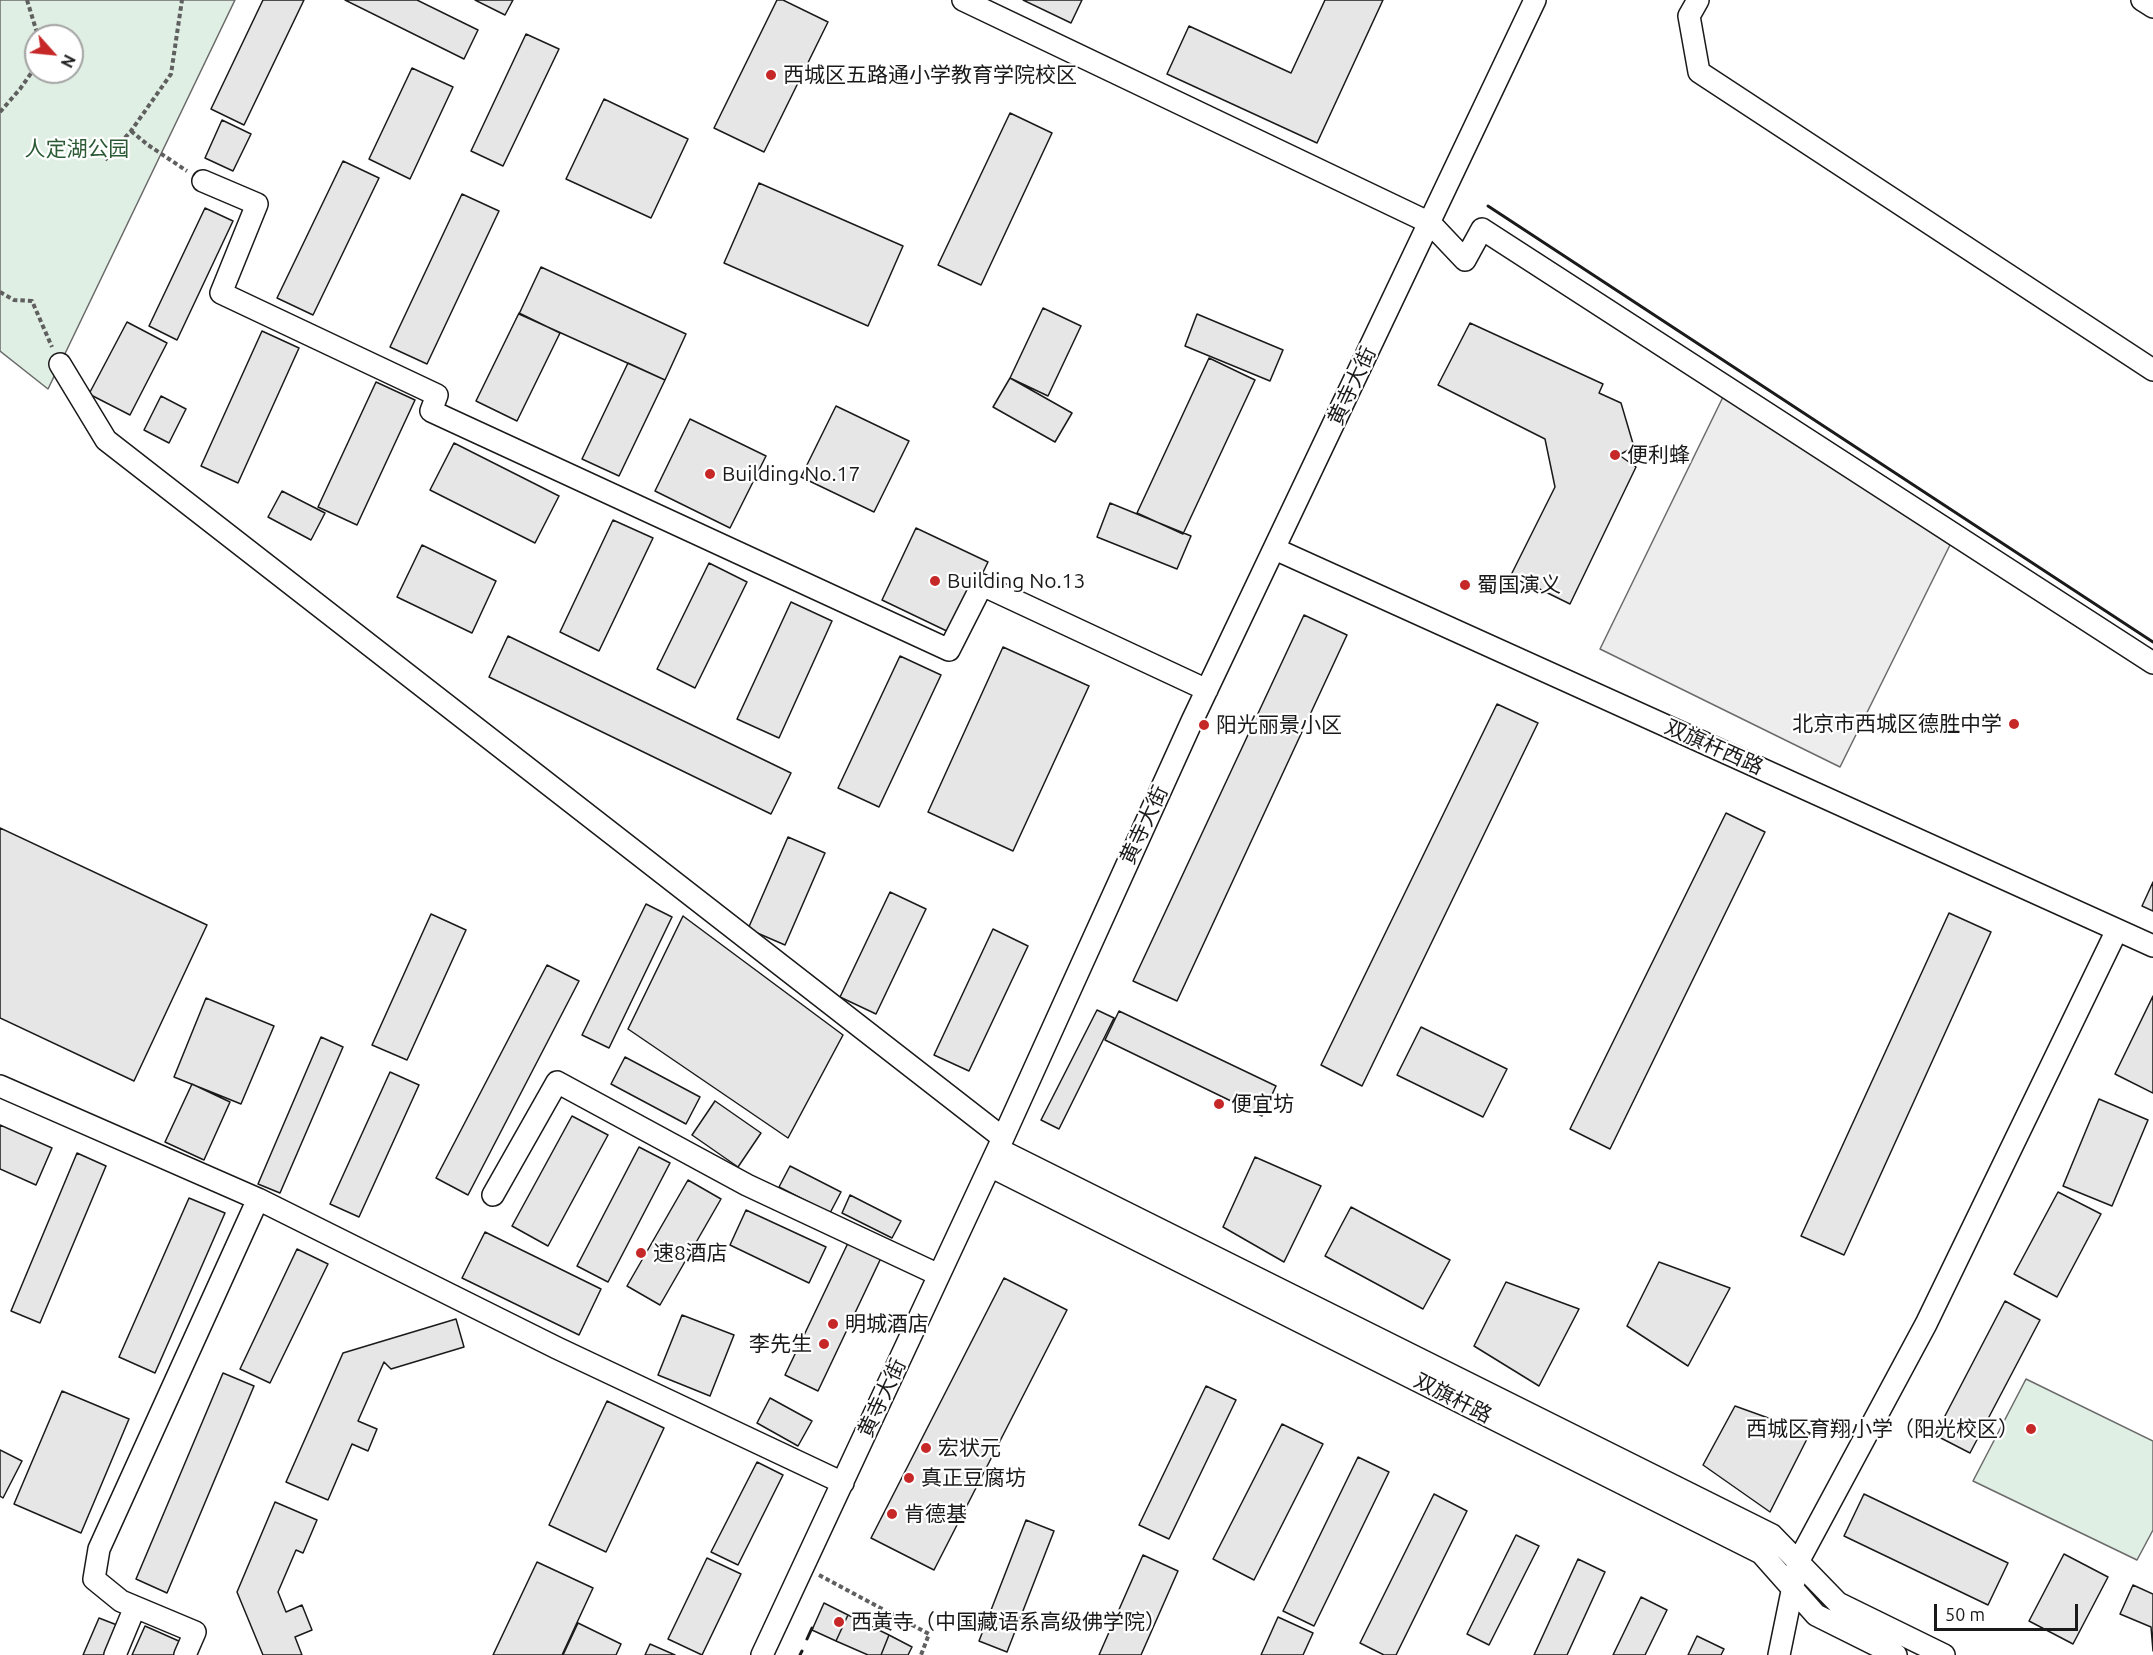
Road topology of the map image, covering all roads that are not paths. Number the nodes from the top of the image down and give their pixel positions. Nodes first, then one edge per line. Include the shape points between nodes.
1 (963, 0) edge
2 (1535, 0) edge
3 (1698, 0) edge
4 (2142, 0) edge
5 (2153, 7) edge
6 (203, 181) road end
7 (1430, 223) junction
8 (60, 364) road end
9 (2153, 370) edge
10 (1275, 549) junction
11 (2153, 663) edge
12 (1207, 690) junction
13 (2117, 930) junction
14 (2153, 946) edge
15 (0, 1086) edge
16 (997, 1151) junction
17 (493, 1195) dead end
18 (258, 1199) junction
19 (939, 1275) junction
20 (843, 1483) junction
21 (1798, 1562) junction
22 (1792, 1588) junction
23 (135, 1607) junction
24 (115, 1655) edge
25 (185, 1655) edge
26 (762, 1655) edge
27 (1779, 1655) edge
28 (1896, 1655) edge
29 (1944, 1655) edge

1 - 7 street
2 - 7 street, 黄寺大街
3 - 9 street via 1689,16 1699,72
4 - 5 street
6 - 12 street via 257,204 220,293 437,395 431,411 949,650 982,585
7 - 10 street, 黄寺大街
7 - 11 street via 1465,260 1482,229
8 - 16 street via 106,440
10 - 12 street, 黄寺大街
10 - 13 street, 双旗杆西路
12 - 16 street, 黄寺大街
13 - 14 street, 双旗杆西路
13 - 21 street via 1926,1324
15 - 18 street
16 - 19 street, 黄寺大街
16 - 21 street via 1772,1535
16 - 22 street, 双旗杆路 via 1761,1553
17 - 19 street via 557,1082 747,1185
18 - 20 street via 557,1348
18 - 23 street via 99,1549 94,1579
19 - 20 street, 黄寺大街
20 - 26 street, 黄寺大街
21 - 22 street
21 - 29 street via 1838,1603
22 - 27 street
22 - 28 street, 双旗杆路 via 1816,1615
23 - 24 street
23 - 25 street via 195,1632

